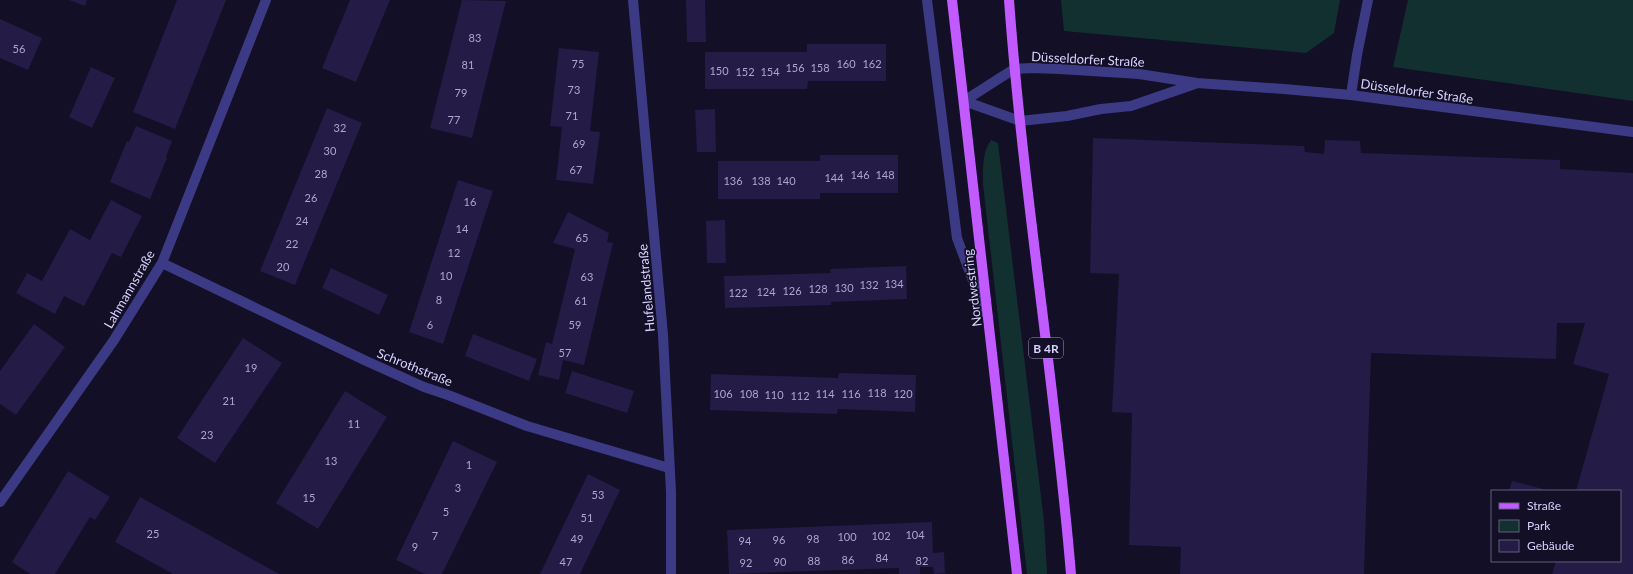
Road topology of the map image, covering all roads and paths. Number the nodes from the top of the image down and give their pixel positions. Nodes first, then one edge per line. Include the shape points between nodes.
1 (266, 0) edge
2 (634, 0) edge
3 (927, 0) edge
4 (952, 0) edge
5 (1009, 0) edge
6 (1368, 0) edge
7 (1014, 69) junction
8 (1197, 83) junction
9 (1351, 95) junction
10 (964, 101) junction
11 (1020, 122) junction
12 (1633, 132) edge
13 (162, 263) junction
14 (990, 324) junction
15 (670, 468) junction
16 (0, 502) edge
17 (671, 574) edge
18 (1017, 574) edge
19 (1071, 574) edge

1 - 13 street, Lahmannstraße
2 - 15 street, Hufelandstraße via 663,335
3 - 14 street via 957,238
4 - 10 main road, Nordwestring
5 - 7 main road, B 4R
6 - 9 street
7 - 8 street, Düsseldorfer Straße via 1139,74
7 - 10 street, Düsseldorfer Straße
7 - 11 main road, B 4R
8 - 9 street, Düsseldorfer Straße
8 - 11 street, Düsseldorfer Straße via 1131,106 1101,108 1067,116
9 - 12 street, Düsseldorfer Straße
10 - 11 street, Düsseldorfer Straße
10 - 14 main road, Nordwestring
11 - 19 main road, B 4R
13 - 15 street, Schrothstraße via 424,387 527,426
13 - 16 street, Lahmannstraße via 114,340
14 - 18 main road, Nordwestring
15 - 17 street, Hufelandstraße

